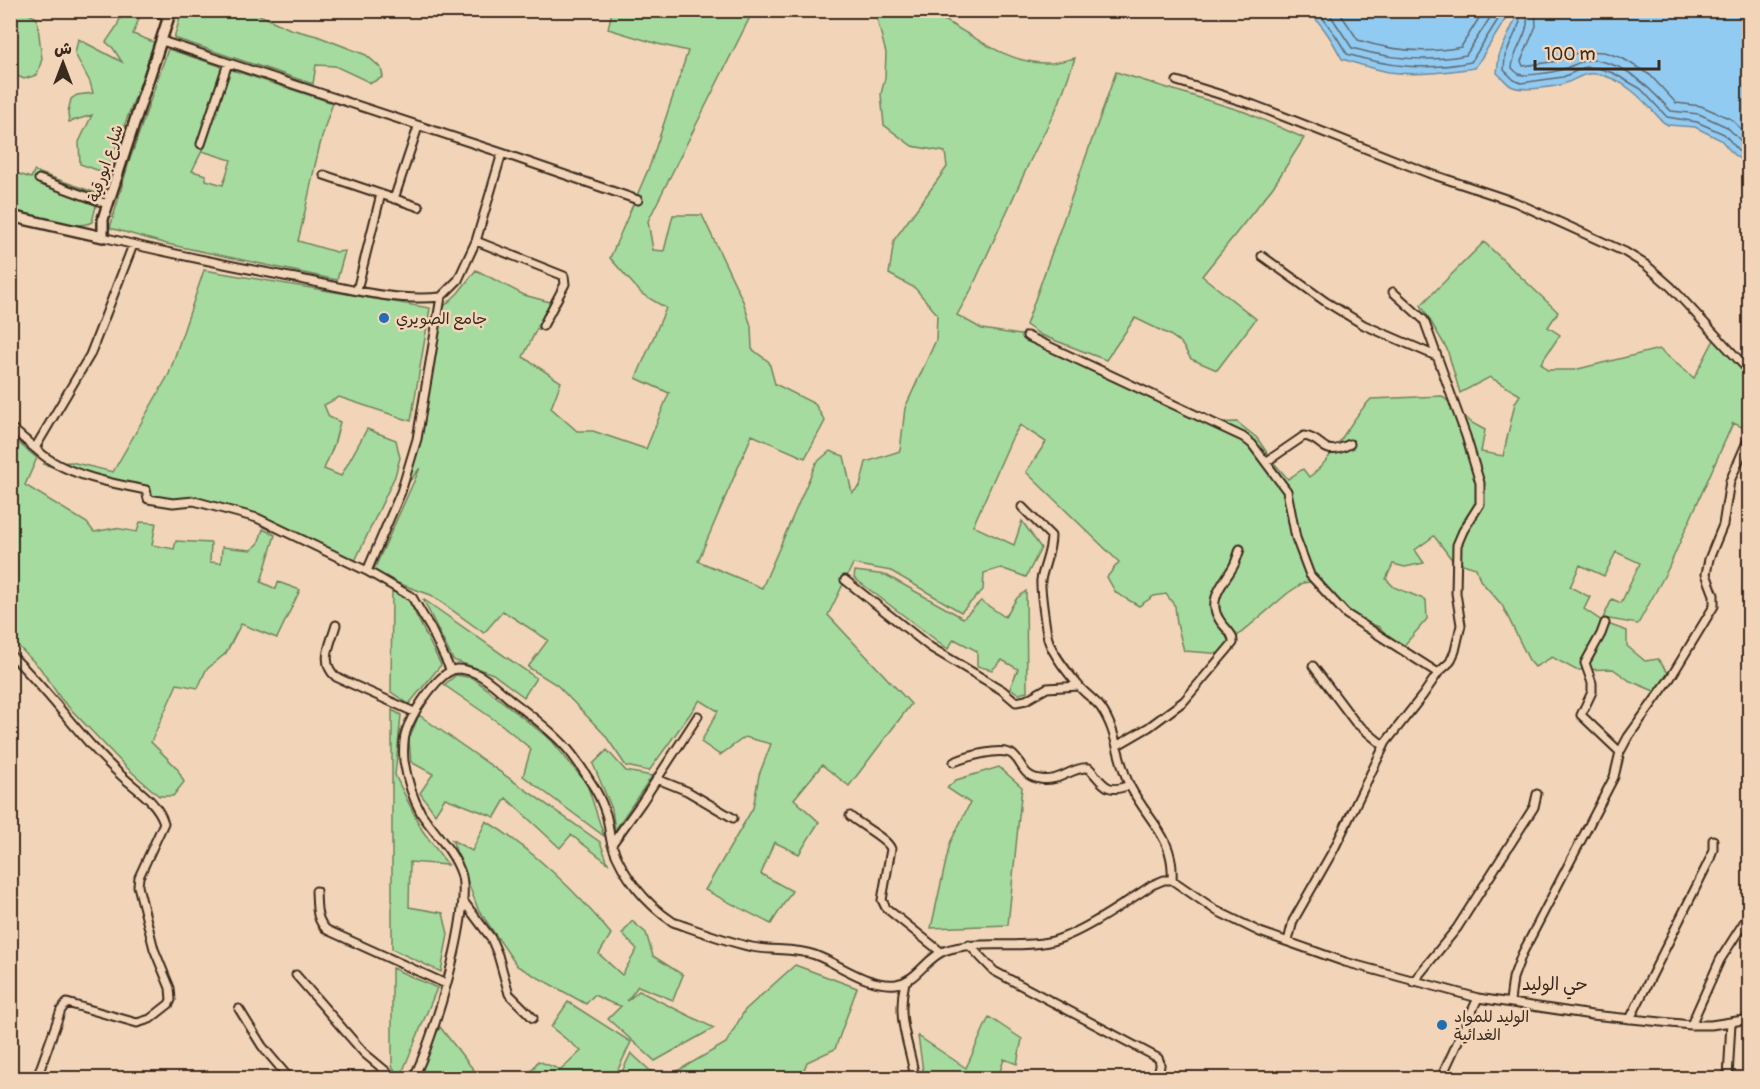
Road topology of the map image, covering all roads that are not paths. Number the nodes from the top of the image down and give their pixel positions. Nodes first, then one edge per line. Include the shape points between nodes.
1 (154, 10) edge
2 (170, 14) edge
3 (162, 41) junction
4 (228, 63) junction
5 (1178, 81) dead end
6 (418, 127) junction
7 (201, 144) dead end
8 (502, 153) junction
9 (324, 175) dead end
10 (39, 179) dead end
11 (381, 194) junction
12 (394, 199) junction
13 (639, 200) dead end
14 (108, 204) junction
15 (419, 207) dead end
16 (10, 216) edge
17 (103, 237) junction
18 (476, 241) junction
19 (134, 244) junction
20 (1262, 256) dead end
21 (357, 290) junction
22 (1393, 292) dead end
23 (441, 297) junction
24 (543, 326) dead end
25 (1027, 336) dead end
26 (1436, 356) junction
27 (1749, 372) edge
28 (10, 427) edge
29 (1749, 435) edge
30 (1350, 444) dead end
31 (35, 448) junction
32 (1266, 462) junction
33 (1022, 507) dead end
34 (1240, 549) dead end
35 (367, 571) junction
36 (845, 580) dead end
37 (1605, 623) dead end
38 (336, 625) dead end
39 (10, 654) edge
40 (1313, 666) dead end
41 (451, 671) junction
42 (1438, 673) junction
43 (1079, 686) junction
44 (414, 712) junction
45 (698, 716) dead end
46 (1118, 745) junction
47 (1384, 746) junction
48 (1620, 752) junction
49 (954, 762) dead end
50 (657, 778) junction
51 (1129, 785) junction
52 (1537, 794) dead end
53 (850, 816) dead end
54 (734, 818) dead end
55 (1713, 840) dead end
56 (612, 844) junction
57 (1172, 880) junction
58 (316, 891) dead end
59 (464, 902) junction
60 (1749, 913) edge
61 (1288, 941) junction
62 (969, 945) junction
63 (941, 952) junction
64 (296, 975) dead end
65 (905, 982) junction
66 (1413, 982) junction
67 (446, 984) junction
68 (1478, 998) junction
69 (1510, 1002) junction
70 (239, 1009) dead end
71 (533, 1018) dead end
72 (1630, 1019) junction
73 (1749, 1019) edge
74 (1731, 1022) junction
75 (1691, 1025) junction
76 (37, 1078) edge
77 (289, 1078) edge
78 (394, 1078) edge
79 (413, 1078) edge
80 (915, 1078) edge
81 (1154, 1078) edge
82 (1441, 1078) edge
83 (1728, 1078) edge

1 - 2 street
2 - 3 main road, شارع ابورقية
3 - 4 street
3 - 14 main road, شارع ابورقية
4 - 6 street
4 - 7 street
5 - 27 street via 1254,105 1428,173 1515,202 1625,252 1671,287
6 - 8 street
6 - 12 street
8 - 13 street
8 - 18 street
9 - 11 street
10 - 14 street
11 - 12 street
11 - 21 street
12 - 15 street
14 - 17 main road, شارع ابورقية
16 - 17 main road
17 - 19 street
18 - 23 street via 458,280
18 - 24 street via 564,276 566,284
19 - 21 street
19 - 31 street via 90,355
20 - 26 street via 1364,326
21 - 23 street via 412,298
22 - 26 street via 1424,321
23 - 35 street via 417,439 401,492
25 - 32 street via 1244,437
26 - 42 street via 1466,436 1481,497 1457,545 1456,593 1461,625 1450,662
28 - 31 street
29 - 48 street via 1730,481 1723,525 1709,559 1706,574 1714,606
30 - 32 street via 1329,450 1304,436
31 - 35 street via 56,463 89,476 146,490 148,499 194,501 257,518
32 - 42 street via 1287,491 1298,546 1310,575 1346,614
33 - 43 street via 1051,536 1041,581 1048,638
34 - 46 street via 1215,598 1214,609 1233,643 1184,700
35 - 41 street via 412,597
36 - 43 street via 930,647 1016,702 1047,688
37 - 48 street via 1585,663 1592,692 1581,715
38 - 44 street via 328,651 329,671
39 - 76 street via 121,776 155,805 164,823 138,886 171,1000 150,1019 137,1023 67,1003
40 - 47 street via 1354,722
41 - 44 street
41 - 56 street via 475,673 491,683 571,753 601,799
42 - 47 street
43 - 46 street via 1100,706
44 - 59 street via 403,741 410,790 454,857 461,873
45 - 50 street
46 - 51 street
47 - 61 street via 1334,849 1293,921
48 - 69 street via 1614,777 1522,954
49 - 51 street via 1001,751 1012,755 1026,774 1042,780 1089,768 1105,787
50 - 54 street
50 - 56 street
51 - 57 street via 1166,841
52 - 66 street via 1534,807 1475,901
53 - 63 street via 890,844 882,900 886,908
55 - 72 street via 1710,859
56 - 65 street via 641,893 673,922 754,947 815,955 882,983
57 - 61 street via 1217,911
57 - 62 street via 1152,885 1049,942
58 - 67 street via 317,917 327,930
59 - 67 street
59 - 71 street via 491,938 509,994
60 - 75 street via 1720,960
61 - 66 street
62 - 63 street
62 - 81 street via 994,971 1158,1058 1161,1063
63 - 65 street
64 - 78 street via 364,1053
65 - 80 street via 901,1019
66 - 68 street
67 - 79 street
68 - 69 street
68 - 82 street
69 - 72 street
70 - 77 street via 262,1046
72 - 75 street
73 - 74 street
74 - 75 street
74 - 83 street

